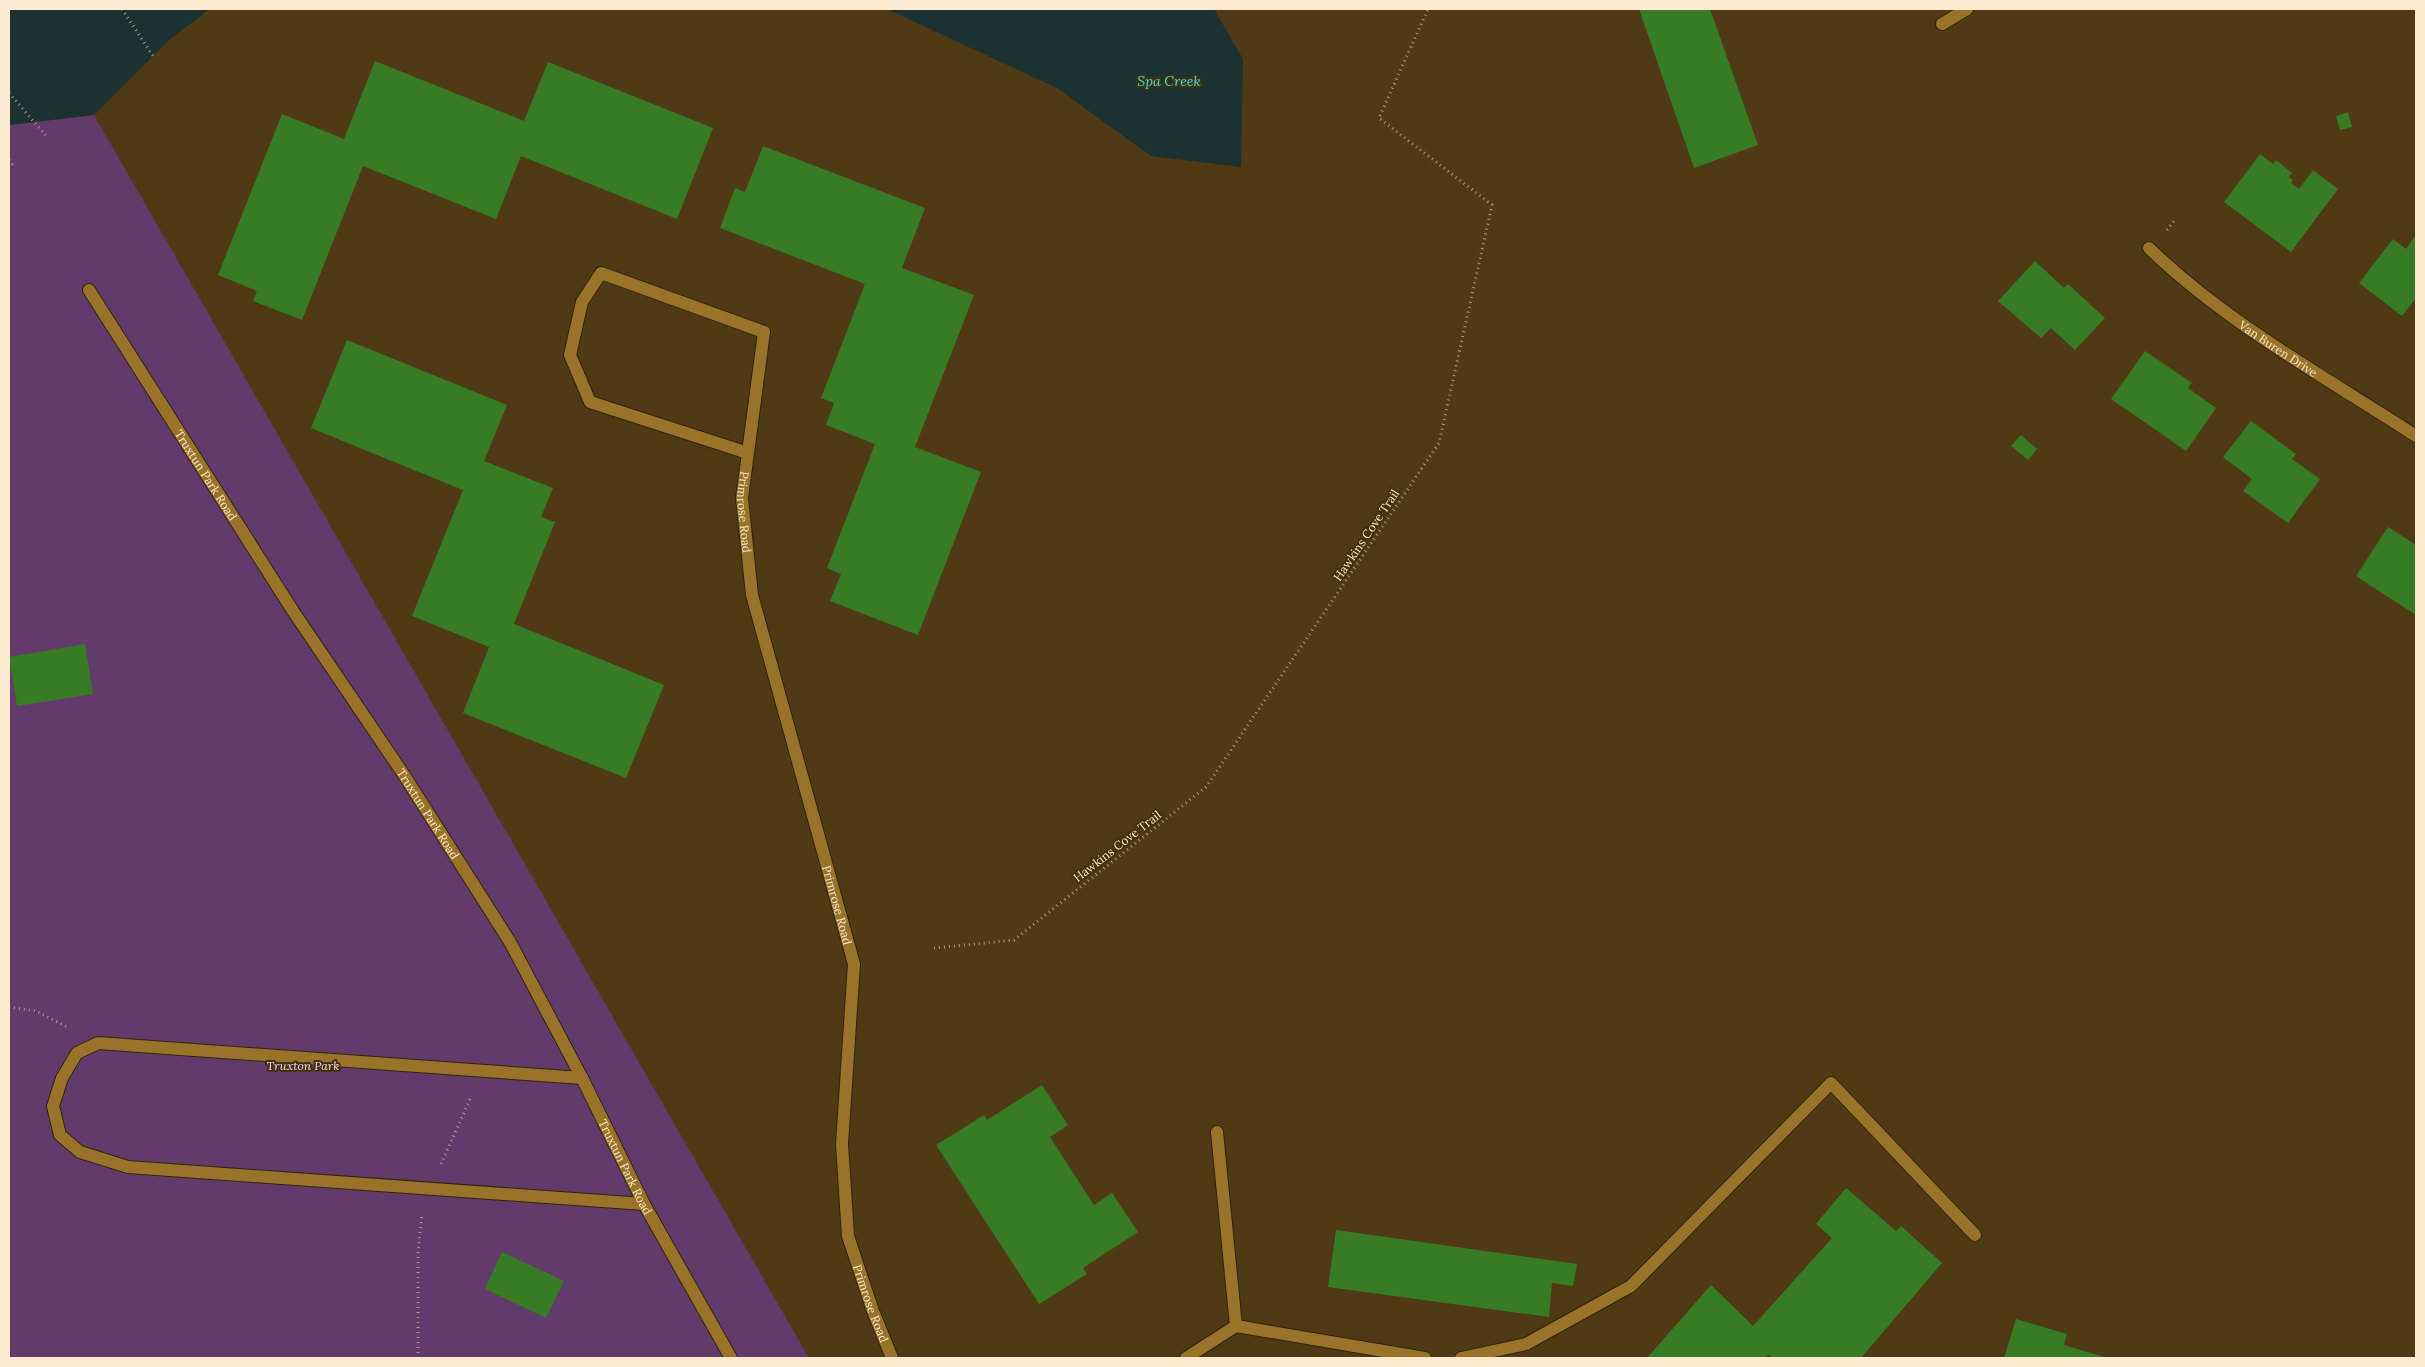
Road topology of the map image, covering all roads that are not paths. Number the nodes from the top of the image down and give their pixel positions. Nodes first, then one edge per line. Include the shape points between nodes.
1 (1967, 9) edge
2 (1942, 24) dead end
3 (2150, 248) dead end
4 (89, 290) dead end
5 (2416, 436) edge
6 (748, 453) junction
7 (582, 1078) junction
8 (1218, 1132) dead end
9 (644, 1204) junction
10 (1975, 1235) dead end
11 (1236, 1326) junction
12 (731, 1358) edge
13 (892, 1358) edge
14 (1186, 1358) edge
15 (1425, 1358) edge
16 (1461, 1358) edge

1 - 2 street
3 - 5 street, Van Buren Drive via 2168,267 2242,323
4 - 7 street, Truxtun Park Road via 293,611 404,775 510,942
6 - 6 street, Primrose Road via 590,402 570,355 582,302 601,273 764,332
6 - 13 street, Primrose Road via 742,498 752,595 854,964 842,1144 848,1236 872,1311
7 - 9 street, Truxtun Park Road
7 - 9 street via 98,1043 76,1053 62,1078 53,1106 60,1135 80,1152 128,1167
8 - 11 street
9 - 12 street, Truxtun Park Road
10 - 16 street via 1830,1083 1631,1286 1526,1344
11 - 14 street
11 - 15 street

